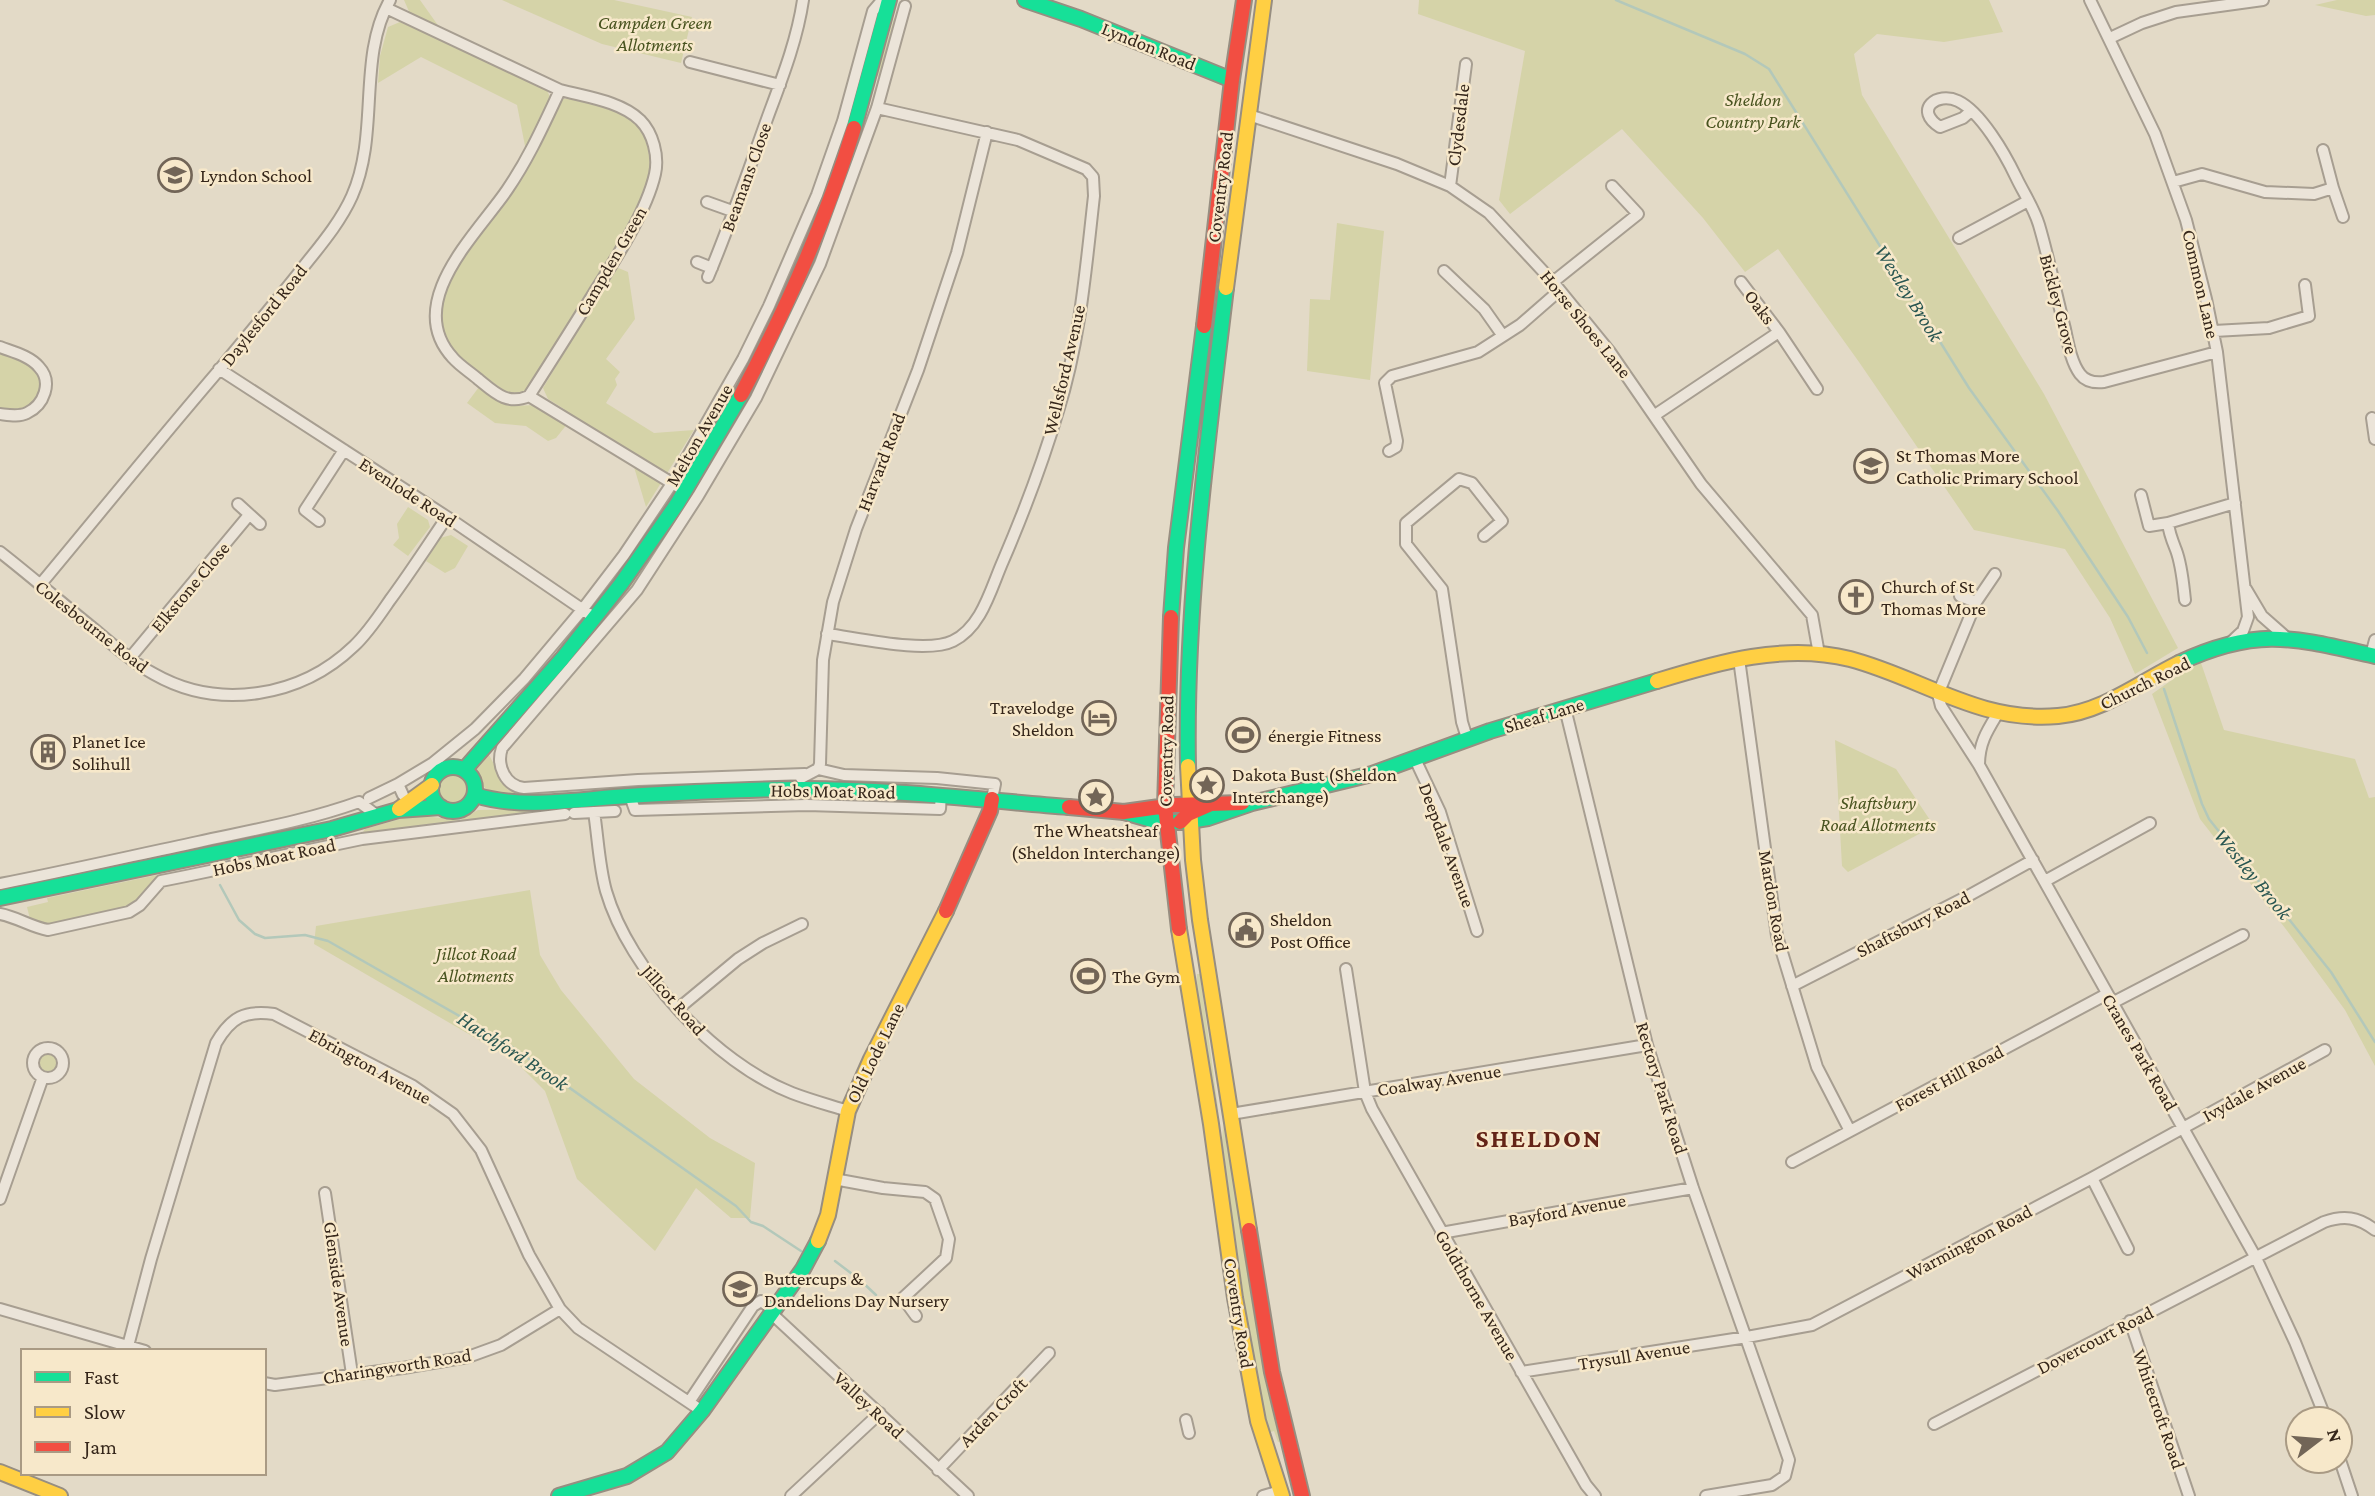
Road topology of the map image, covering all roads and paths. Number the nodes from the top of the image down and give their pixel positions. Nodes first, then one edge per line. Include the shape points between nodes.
1 (803, 0) edge
2 (1025, 0) edge
3 (1244, 0) edge
4 (1254, 0) edge
5 (1264, 0) edge
6 (2091, 0) edge
7 (2263, 0) edge
8 (889, 3) edge
9 (388, 4) edge
10 (904, 10) dead end
11 (2110, 38) junction
12 (690, 62) dead end
13 (1466, 64) dead end
14 (1232, 79) junction
15 (780, 85) junction
16 (876, 85) junction
17 (560, 90) junction
18 (877, 107) junction
19 (1970, 111) dead end
20 (1249, 115) junction
21 (863, 127) junction
22 (986, 132) junction
23 (2323, 150) dead end
24 (2173, 182) junction
25 (1450, 186) junction
26 (1612, 186) dead end
27 (2333, 188) junction
28 (2028, 201) junction
29 (707, 202) dead end
30 (735, 212) junction
31 (2343, 217) dead end
32 (1959, 238) dead end
33 (696, 262) dead end
34 (1444, 271) dead end
35 (1741, 282) dead end
36 (2305, 285) dead end
37 (1556, 286) junction
38 (2214, 331) junction
39 (1779, 332) junction
40 (1503, 336) junction
41 (0, 347) edge
42 (2217, 352) junction
43 (219, 369) junction
44 (1817, 389) dead end
45 (529, 396) junction
46 (0, 414) edge
47 (1655, 415) junction
48 (2372, 418) dead end
49 (2375, 439) edge
50 (344, 450) junction
51 (1389, 451) dead end
52 (679, 486) junction
53 (2141, 495) dead end
54 (2235, 503) junction
55 (238, 505) dead end
56 (249, 515) junction
57 (447, 517) junction
58 (319, 521) dead end
59 (2168, 523) junction
60 (260, 524) dead end
61 (2149, 526) junction
62 (1485, 536) dead end
63 (2152, 538) dead end
64 (0, 552) edge
65 (2196, 580) dead end
66 (2183, 581) junction
67 (40, 585) junction
68 (2245, 586) junction
69 (2001, 588) dead end
70 (1960, 596) dead end
71 (2185, 600) dead end
72 (1976, 603) junction
73 (589, 614) junction
74 (827, 634) junction
75 (2287, 638) junction
76 (2375, 640) edge
77 (2229, 645) junction
78 (1819, 654) junction
79 (2373, 656) edge
80 (1838, 657) joint
81 (130, 658) junction
82 (1739, 659) junction
83 (1938, 694) junction
84 (1966, 704) junction
85 (1565, 708) junction
86 (1998, 713) junction
87 (1467, 738) junction
88 (1961, 738) junction
89 (490, 741) junction
90 (500, 754) junction
91 (1415, 759) junction
92 (1979, 765) junction
93 (818, 769) junction
94 (464, 770) junction
95 (805, 774) junction
96 (845, 783) junction
97 (432, 785) junction
98 (799, 789) junction
99 (475, 795) junction
100 (941, 795) junction
101 (630, 796) junction
102 (992, 799) junction
103 (364, 800) junction
104 (441, 807) junction
105 (398, 810) junction
106 (615, 811) dead end
107 (594, 812) junction
108 (1124, 812) junction
109 (1175, 814) junction
110 (379, 817) junction
111 (2150, 823) dead end
112 (2033, 860) junction
113 (122, 866) junction
114 (2045, 881) junction
115 (0, 884) edge
116 (36, 884) junction
117 (0, 898) edge
118 (0, 914) edge
119 (802, 924) dead end
120 (1477, 931) dead end
121 (2243, 935) dead end
122 (1346, 969) dead end
123 (1792, 986) junction
124 (2109, 999) junction
125 (679, 1008) junction
126 (1647, 1045) junction
127 (2325, 1050) dead end
128 (43, 1077) dead end
129 (1365, 1091) junction
130 (848, 1111) junction
131 (1221, 1120) junction
132 (2183, 1129) junction
133 (1850, 1131) junction
134 (1791, 1161) dead end
135 (2092, 1178) junction
136 (834, 1179) junction
137 (1693, 1188) junction
138 (326, 1193) dead end
139 (0, 1199) edge
140 (2375, 1230) edge
141 (1441, 1233) junction
142 (2128, 1250) dead end
143 (2256, 1258) junction
144 (0, 1309) edge
145 (560, 1309) junction
146 (773, 1312) junction
147 (916, 1316) dead end
148 (2130, 1321) junction
149 (1747, 1337) junction
150 (128, 1346) junction
151 (138, 1349) edge
152 (1049, 1353) dead end
153 (1521, 1372) junction
154 (352, 1374) junction
155 (266, 1383) edge
156 (689, 1402) junction
157 (2320, 1405) edge
158 (702, 1411) junction
159 (880, 1413) junction
160 (1186, 1420) dead end
161 (1934, 1424) dead end
162 (1189, 1433) dead end
163 (938, 1470) junction
164 (0, 1472) edge
165 (2345, 1475) edge
166 (1281, 1494) edge
167 (60, 1496) edge
168 (559, 1496) edge
169 (791, 1496) edge
170 (968, 1496) edge
171 (1263, 1496) edge
172 (1303, 1496) edge
173 (1595, 1496) edge
174 (1706, 1496) edge
175 (2189, 1496) edge
176 (2353, 1496) edge

1 - 15 street, Beamans Close
2 - 14 main road, Lyndon Road
3 - 14 main road, Coventry Road
4 - 14 main road via 1244,72
5 - 20 main road, Coventry Road
6 - 11 street, Common Lane
7 - 11 street via 2176,12
8 - 16 main road, Melton Avenue
8 - 52 street, Melton Avenue via 879,4 873,11 817,195 769,306
9 - 17 street, Campden Green
9 - 43 street, Daylesford Road via 373,50 369,128 363,167 351,198 330,233
10 - 16 street, Melton Avenue
11 - 24 street, Common Lane
12 - 15 street
13 - 25 street, Clydesdale
14 - 109 main road, Coventry Road via 1176,548 1168,651
15 - 30 street, Beamans Close
16 - 18 street, Melton Avenue
16 - 21 main road, Melton Avenue
17 - 45 street via 515,178 446,274 436,311 438,329 453,358 507,400
17 - 45 street, Campden Green via 607,102 640,120 653,142 655,174 621,251
18 - 21 street, Melton Avenue
18 - 22 street, Wellsford Avenue
19 - 28 street, Bickley Grove via 2001,146
20 - 25 street, Horse Shoes Lane
20 - 109 main road, Coventry Road via 1224,296 1191,627 1183,659
21 - 52 main road, Melton Avenue via 768,341 711,447
21 - 90 street, Melton Avenue via 821,264 756,398 637,590
22 - 74 street, Harvard Road via 957,253 918,370 856,529
22 - 74 street, Wellsford Avenue via 1080,165 1093,177 1083,286 1059,409 1021,518 987,599 965,634 930,647
23 - 27 street
24 - 27 street via 2202,174 2265,192 2314,194
24 - 38 street, Common Lane
25 - 37 street, Horse Shoes Lane via 1489,213
26 - 37 street via 1638,214
27 - 31 street
28 - 32 street
28 - 42 street, Bickley Grove via 2038,221 2075,365 2086,379 2104,382
29 - 30 street
30 - 33 street, Beamans Close via 710,272
34 - 40 street via 1484,309
35 - 39 street, Oaks
36 - 38 street via 2308,316 2269,328
37 - 40 street via 1520,325
37 - 47 street, Horse Shoes Lane
38 - 42 street, Common Lane
39 - 44 street, Oaks
39 - 47 street
40 - 51 street via 1478,352 1392,376 1385,383 1397,441
41 - 46 street via 34,362 46,380 39,405 26,415
42 - 54 street, Common Lane
43 - 50 street, Evenlode Road
43 - 67 street, Daylesford Road
45 - 52 street
47 - 78 street, Horse Shoes Lane via 1701,484 1812,615
48 - 49 street
50 - 57 street, Evenlode Road
50 - 58 street via 305,510
52 - 73 main road, Melton Avenue via 649,545
53 - 61 street
54 - 59 street
54 - 68 street, Common Lane
55 - 56 street
56 - 60 street
56 - 81 street, Elkstone Close
57 - 73 street, Evenlode Road
57 - 81 street, Colesbourne Road via 355,646 313,676 259,694 214,695 155,674
59 - 61 street
59 - 66 street
61 - 63 street
62 - 87 street via 1502,521 1472,483 1460,479 1406,523 1406,544 1442,589
64 - 67 street, Colesbourne Road
65 - 66 street
66 - 71 street
67 - 81 street, Colesbourne Road
68 - 75 street, Common Lane via 2262,616
68 - 77 street, Common Lane via 2248,617 2243,631
69 - 72 street via 1993,577
70 - 72 street
72 - 83 street
73 - 89 main road, Melton Avenue via 533,693
73 - 103 street, Melton Avenue via 490,716 400,790
74 - 93 street, Harvard Road
75 - 77 main road, Church Road
75 - 79 main road, Church Road
76 - 79 street
77 - 86 main road, Church Road via 2078,713 2037,717
78 - 80 main road, Sheaf Lane
78 - 82 main road, Sheaf Lane
80 - 83 main road, Church Road via 1891,671
82 - 85 main road, Sheaf Lane
82 - 123 street, Mardon Road via 1777,936
83 - 84 main road, Church Road
83 - 88 street, Cranes Park Road
84 - 86 main road, Church Road
84 - 88 street via 1958,712
85 - 87 main road, Sheaf Lane
85 - 126 street, Rectory Park Road
86 - 92 street via 1983,737
87 - 91 main road, Sheaf Lane
88 - 92 street, Cranes Park Road
89 - 90 street
89 - 94 main road, Melton Avenue
90 - 95 street, Hobs Moat Road via 510,784 524,788
91 - 109 main road, Sheaf Lane via 1254,802
91 - 120 street, Deepdale Avenue via 1440,812
92 - 112 street, Cranes Park Road
93 - 95 street
93 - 96 street, Hobs Moat Road
94 - 97 main road via 444,769
94 - 99 main road via 474,781
95 - 98 street
96 - 98 main road, Hobs Moat Road
96 - 100 main road, Hobs Moat Road
96 - 102 street, Hobs Moat Road via 937,778 995,784
97 - 104 main road via 433,799
97 - 105 main road, Hobs Moat Road
98 - 101 main road, Hobs Moat Road
99 - 101 main road, Hobs Moat Road via 543,802
99 - 104 main road via 463,809
100 - 101 street, Hobs Moat Road via 940,810 807,805 635,810
100 - 102 main road, Hobs Moat Road
102 - 108 main road, Hobs Moat Road
102 - 130 main road, Old Lode Lane via 954,895
103 - 110 street
103 - 113 street, Melton Avenue via 324,815
104 - 105 main road, Hobs Moat Road
105 - 110 main road, Hobs Moat Road
106 - 107 street, Hobs Moat Road
107 - 118 street, Hobs Moat Road via 362,839 162,881 129,912 48,930
107 - 125 street, Jillcot Road via 606,890 624,937 656,986
108 - 109 main road, Hobs Moat Road via 1139,809
108 - 109 main road, Hobs Moat Road via 1141,821
109 - 131 main road, Coventry Road via 1199,920 1197,954
109 - 131 main road, Coventry Road via 1176,914
110 - 113 main road, Hobs Moat Road via 254,846
111 - 114 street
112 - 114 street, Cranes Park Road
112 - 123 street, Shaftsbury Road
113 - 116 main road, Hobs Moat Road
114 - 124 street, Cranes Park Road
115 - 116 street
116 - 117 main road, Hobs Moat Road
119 - 125 street via 738,959
121 - 124 street, Forest Hill Road
122 - 129 street, Goldthorne Avenue
123 - 133 street, Mardon Road via 1817,1067
124 - 132 street, Cranes Park Road
124 - 133 street, Forest Hill Road
125 - 130 street, Jillcot Road via 713,1044 750,1071 791,1093
126 - 129 street, Coalway Avenue
126 - 137 street, Rectory Park Road
127 - 132 street, Ivydale Avenue
128 - 139 street
129 - 131 street, Coalway Avenue
129 - 141 street, Goldthorne Avenue
130 - 136 main road, Old Lode Lane
131 - 166 main road, Coventry Road via 1218,1173 1235,1298 1253,1399
131 - 172 main road, Coventry Road via 1272,1373
132 - 135 street, Warmington Road
132 - 143 street, Cranes Park Road
133 - 134 street, Forest Hill Road
135 - 142 street
135 - 149 street, Warmington Road via 1812,1325
136 - 146 main road, Old Lode Lane via 822,1233
136 - 147 street via 925,1192 935,1199 949,1239 946,1258 903,1298
137 - 141 street, Bayford Avenue
137 - 149 street, Rectory Park Road
138 - 154 street, Glenside Avenue
140 - 143 street, Dovercourt Road via 2360,1219 2334,1218
141 - 153 street, Goldthorne Avenue
143 - 148 street, Dovercourt Road
143 - 157 street, Cranes Park Road
144 - 150 street
145 - 150 street, Ebrington Avenue via 529,1255 481,1150 453,1114 401,1080 274,1014 260,1012 232,1022 216,1043
145 - 154 street, Charingworth Road via 488,1351
145 - 156 street, Ebrington Avenue via 578,1328
146 - 156 street via 761,1301 753,1306
146 - 158 main road, Old Lode Lane
146 - 159 street, Valley Road
148 - 161 street, Dovercourt Road
148 - 175 street, Whitecroft Road
149 - 153 street, Trysull Avenue
149 - 174 street, Rectory Park Road via 1789,1460 1785,1476 1772,1485
150 - 151 street
152 - 163 street, Arden Croft
153 - 173 street, Goldthorne Avenue
154 - 155 street, Charingworth Road
156 - 158 street, Ebrington Avenue
158 - 168 main road, Old Lode Lane via 667,1452 649,1464
159 - 163 street, Valley Road
159 - 169 street
160 - 162 street
163 - 170 street, Valley Road
164 - 167 main road
165 - 176 street
166 - 171 street

